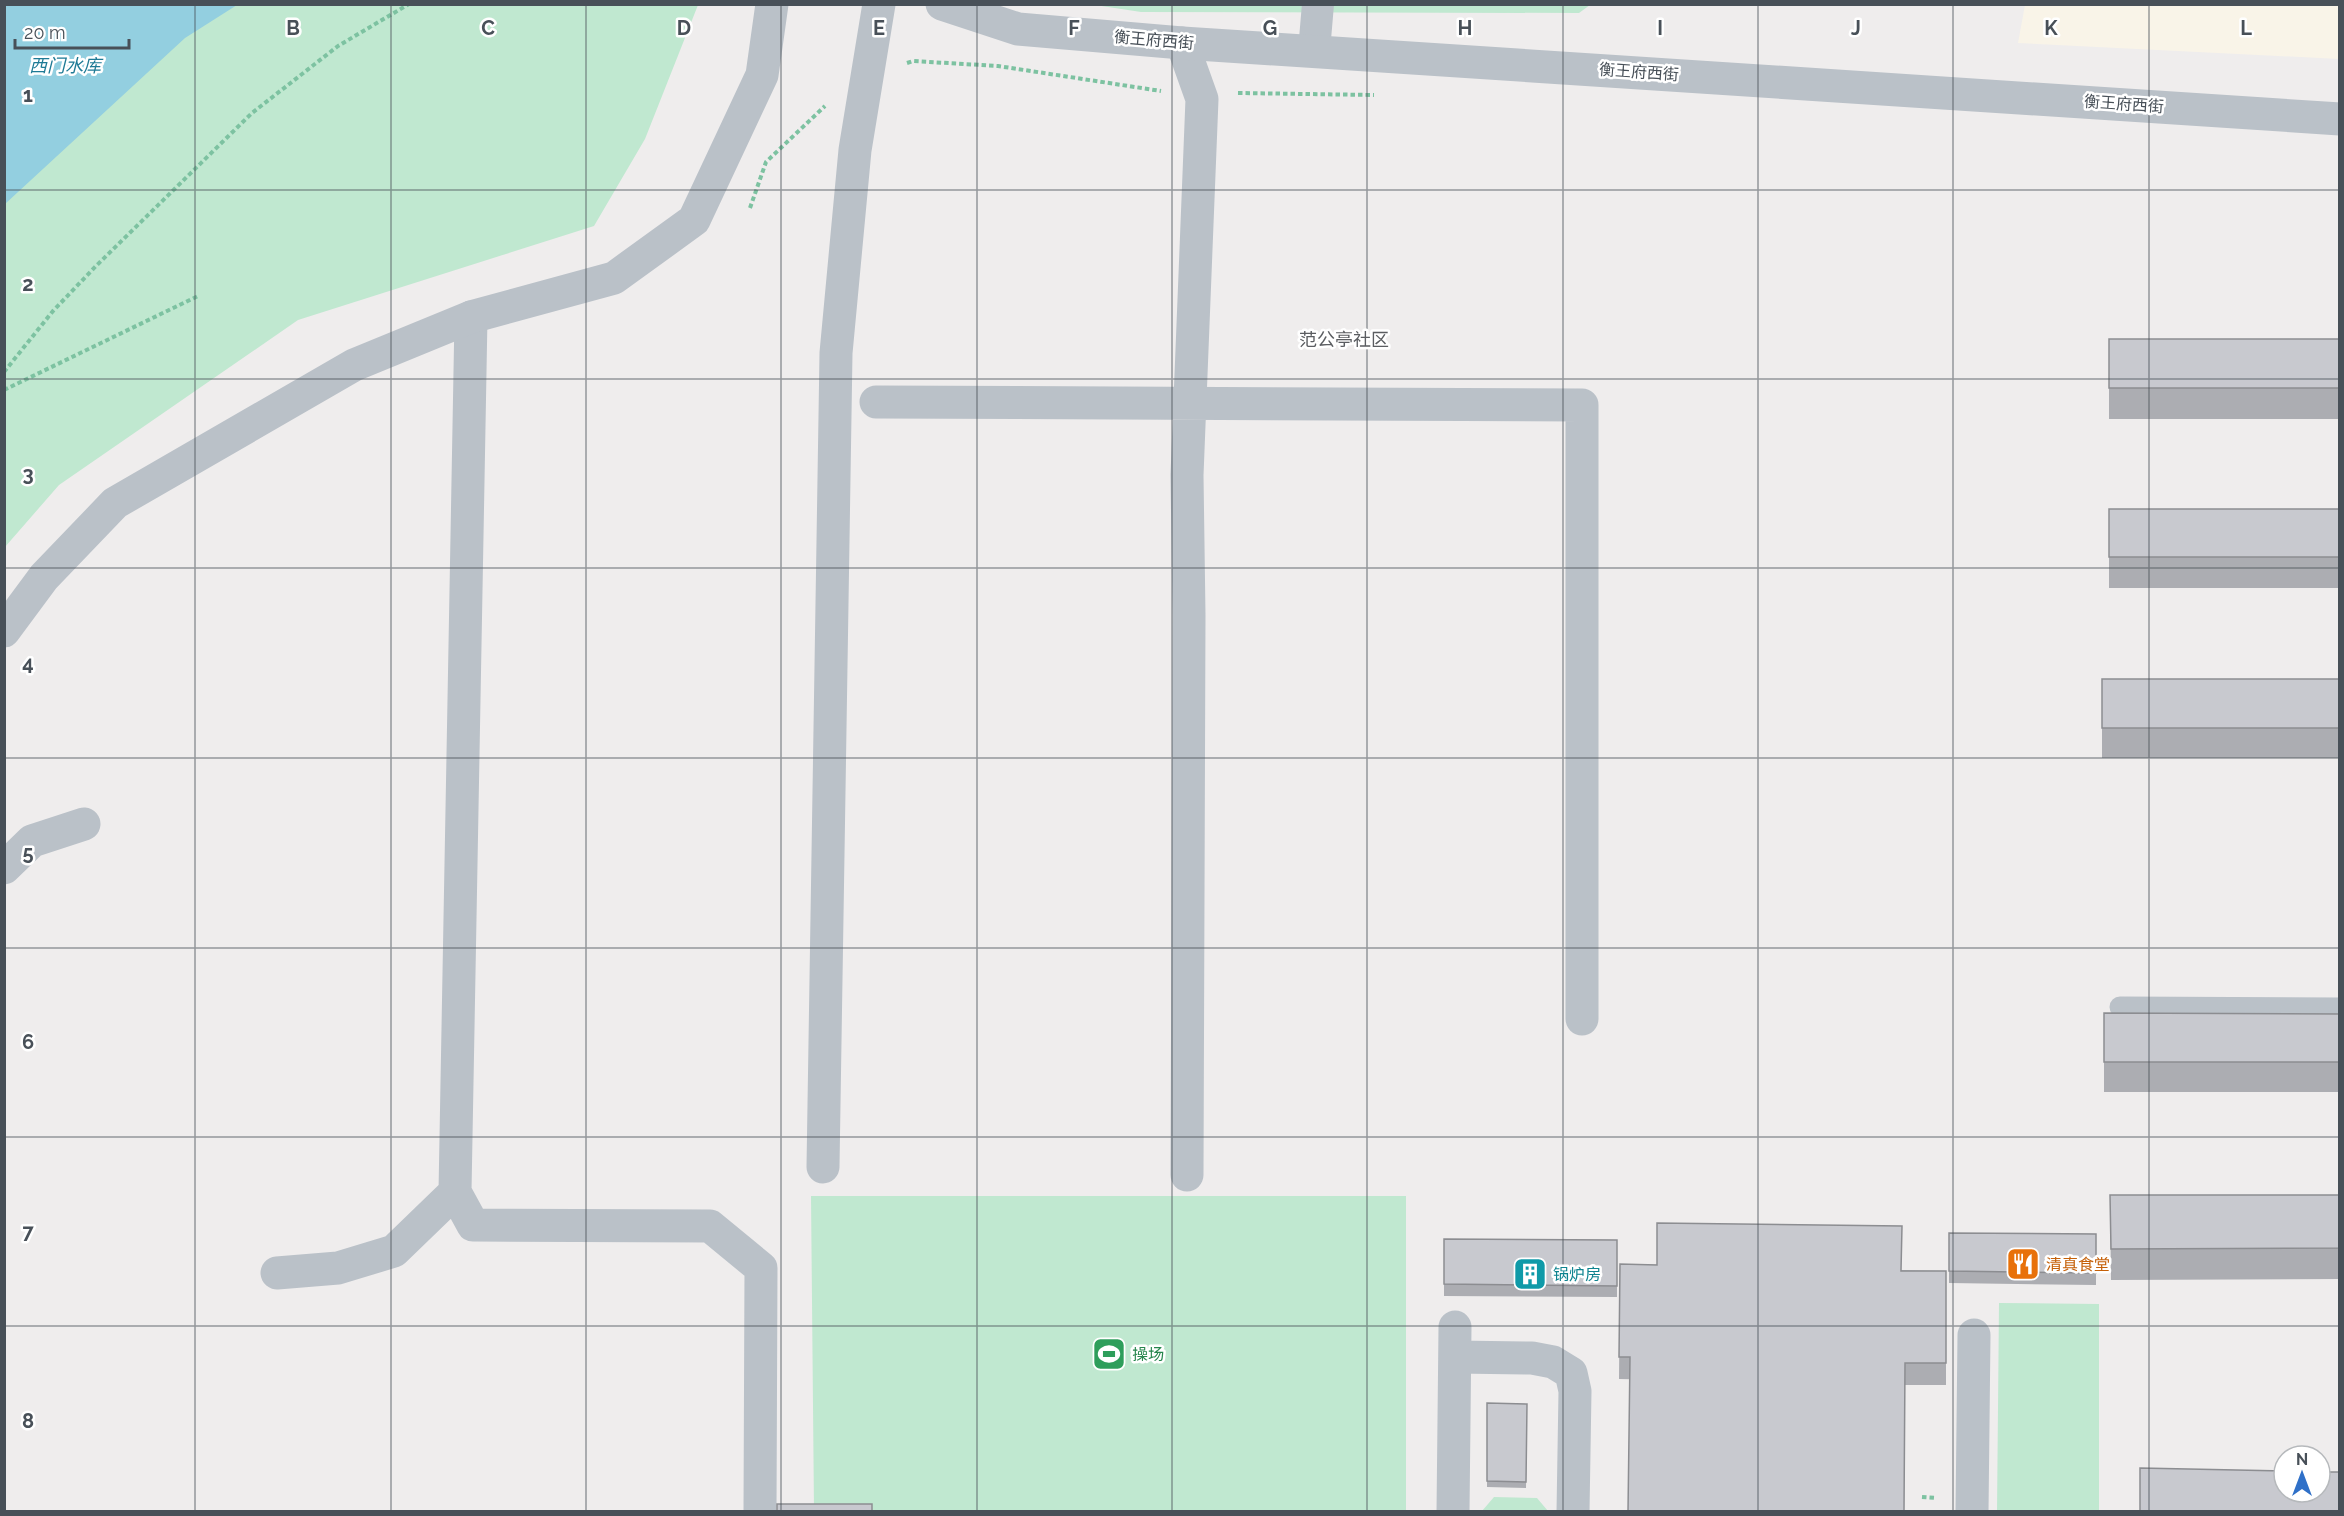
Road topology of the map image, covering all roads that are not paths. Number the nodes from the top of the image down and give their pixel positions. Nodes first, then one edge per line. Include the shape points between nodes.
1 (772, 4) edge
2 (879, 4) edge
3 (942, 4) edge
4 (1318, 4) edge
5 (1182, 43) junction
6 (1314, 51) junction
7 (2340, 118) edge
8 (471, 317) junction
9 (876, 402) dead end
10 (1190, 403) junction
11 (4, 631) edge
12 (84, 824) dead end
13 (4, 868) edge
14 (2120, 1007) dead end
15 (2340, 1008) edge
16 (1582, 1018) dead end
17 (823, 1167) dead end
18 (1187, 1175) dead end
19 (455, 1192) junction
20 (277, 1273) dead end
21 (1974, 1335) dead end
22 (760, 1512) edge
23 (1453, 1512) edge
24 (1573, 1512) edge
25 (1972, 1512) edge

1 - 8 street via 762,75 694,220 614,278
2 - 17 street via 855,150 836,353
3 - 5 street, 衡王府西街 via 1018,29
4 - 6 street
5 - 6 street, 衡王府西街
5 - 10 street via 1202,99
6 - 7 street, 衡王府西街
8 - 11 street via 354,365 115,503 44,577
8 - 19 street
9 - 10 street
10 - 16 street via 1582,405
10 - 18 street
12 - 13 street via 32,841
14 - 15 lane
19 - 20 street via 394,1251 338,1268
19 - 22 street via 473,1225 710,1226 761,1268
21 - 25 street
23 - 24 street via 1455,1342 1553,1362 1571,1373 1575,1391

